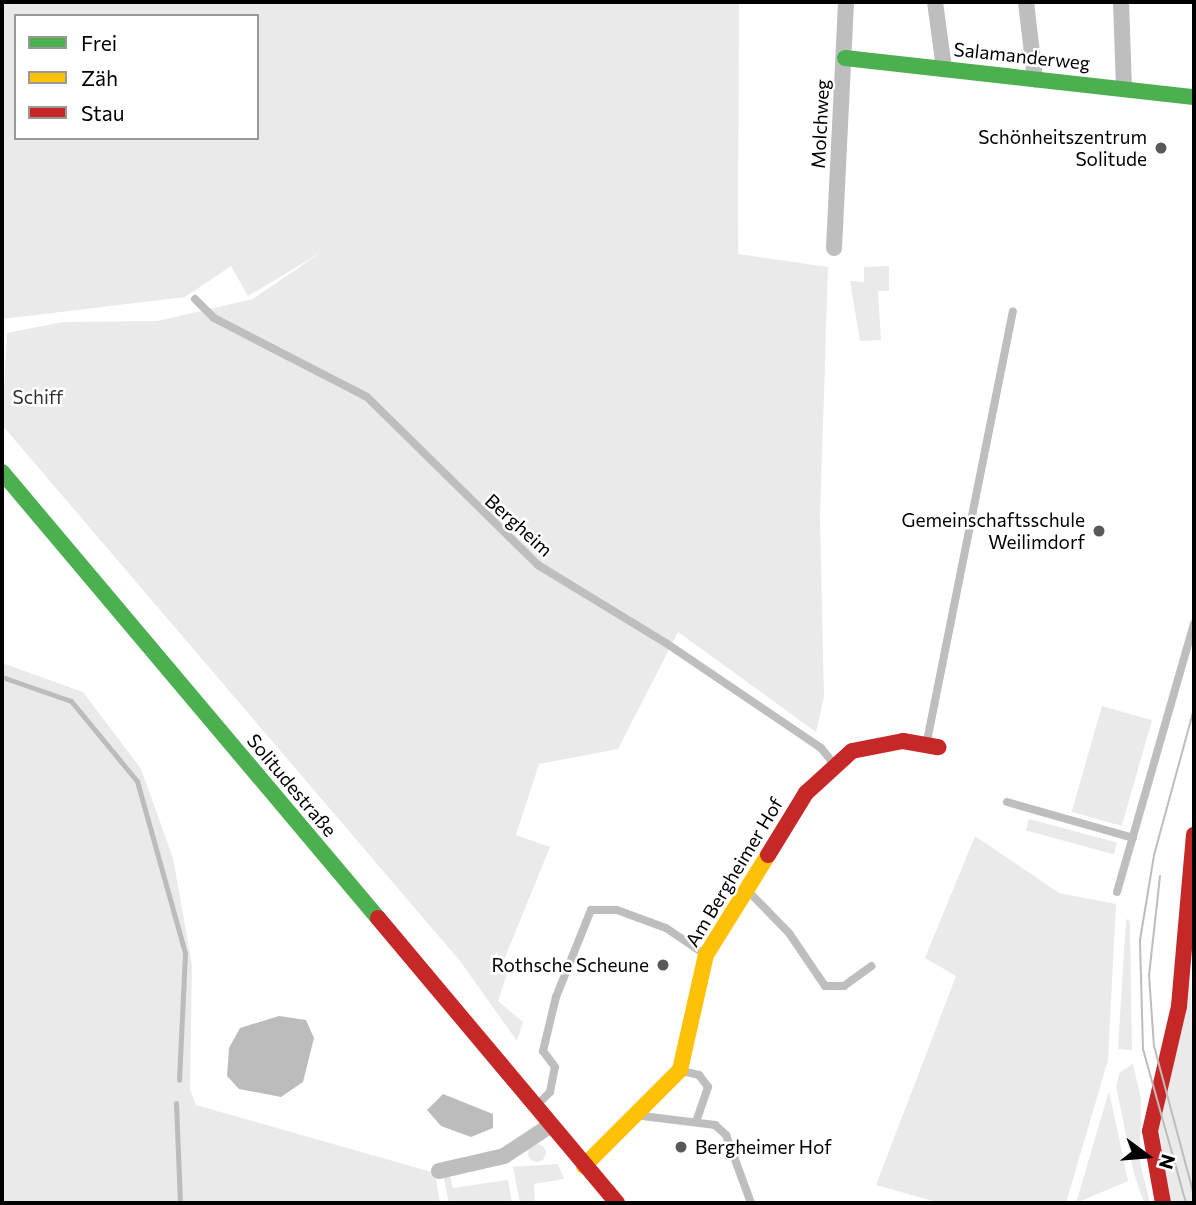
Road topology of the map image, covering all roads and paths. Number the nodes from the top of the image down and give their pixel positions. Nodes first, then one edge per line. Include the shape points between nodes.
1 (846, 2) edge
2 (935, 2) edge
3 (1026, 2) edge
4 (1121, 2) edge
5 (845, 58) junction
6 (944, 69) junction
7 (1035, 79) junction
8 (1125, 89) junction
9 (1194, 97) edge
10 (834, 248) dead end
11 (195, 299) dead end
12 (1013, 312) dead end
13 (2, 472) edge
14 (1194, 624) edge
15 (932, 745) joint
16 (835, 765) junction
17 (1007, 802) dead end
18 (1194, 835) edge
19 (1133, 838) junction
20 (745, 889) junction
21 (1117, 892) dead end
22 (1188, 924) edge
23 (706, 955) junction
24 (872, 966) dead end
25 (680, 1070) junction
26 (533, 1108) junction
27 (638, 1115) junction
28 (696, 1122) junction
29 (548, 1127) junction
30 (584, 1166) junction
31 (439, 1171) dead end
32 (617, 1203) edge
33 (751, 1203) edge
34 (1163, 1203) edge

1 - 5 street, Molchweg
2 - 6 street
3 - 7 street
4 - 8 street
5 - 6 street, Salamanderweg
5 - 10 street, Molchweg
6 - 7 street, Salamanderweg
7 - 8 street, Salamanderweg
8 - 9 street, Salamanderweg
11 - 16 lane, Bergheim via 214,318 367,397 538,565 666,643 821,748
12 - 15 lane
13 - 26 street, Solitudestraße
14 - 19 lane
15 - 16 street, Am Bergheimer Hof via 883,742 852,751
16 - 20 street, Am Bergheimer Hof via 806,793
17 - 19 lane
18 - 22 street
19 - 21 lane
20 - 23 street, Am Bergheimer Hof
20 - 24 lane via 789,933 825,986 844,986
22 - 34 street via 1179,1006 1150,1131
23 - 25 street, Am Bergheimer Hof
23 - 26 lane via 666,928 617,910 591,910 543,1051 555,1068 550,1092
25 - 27 street
25 - 28 lane via 699,1075 708,1087
26 - 29 street, Solitudestraße
27 - 28 lane
27 - 30 street
28 - 33 lane via 726,1135
29 - 30 street, Solitudestraße
29 - 31 street via 504,1156
30 - 32 street, Solitudestraße

